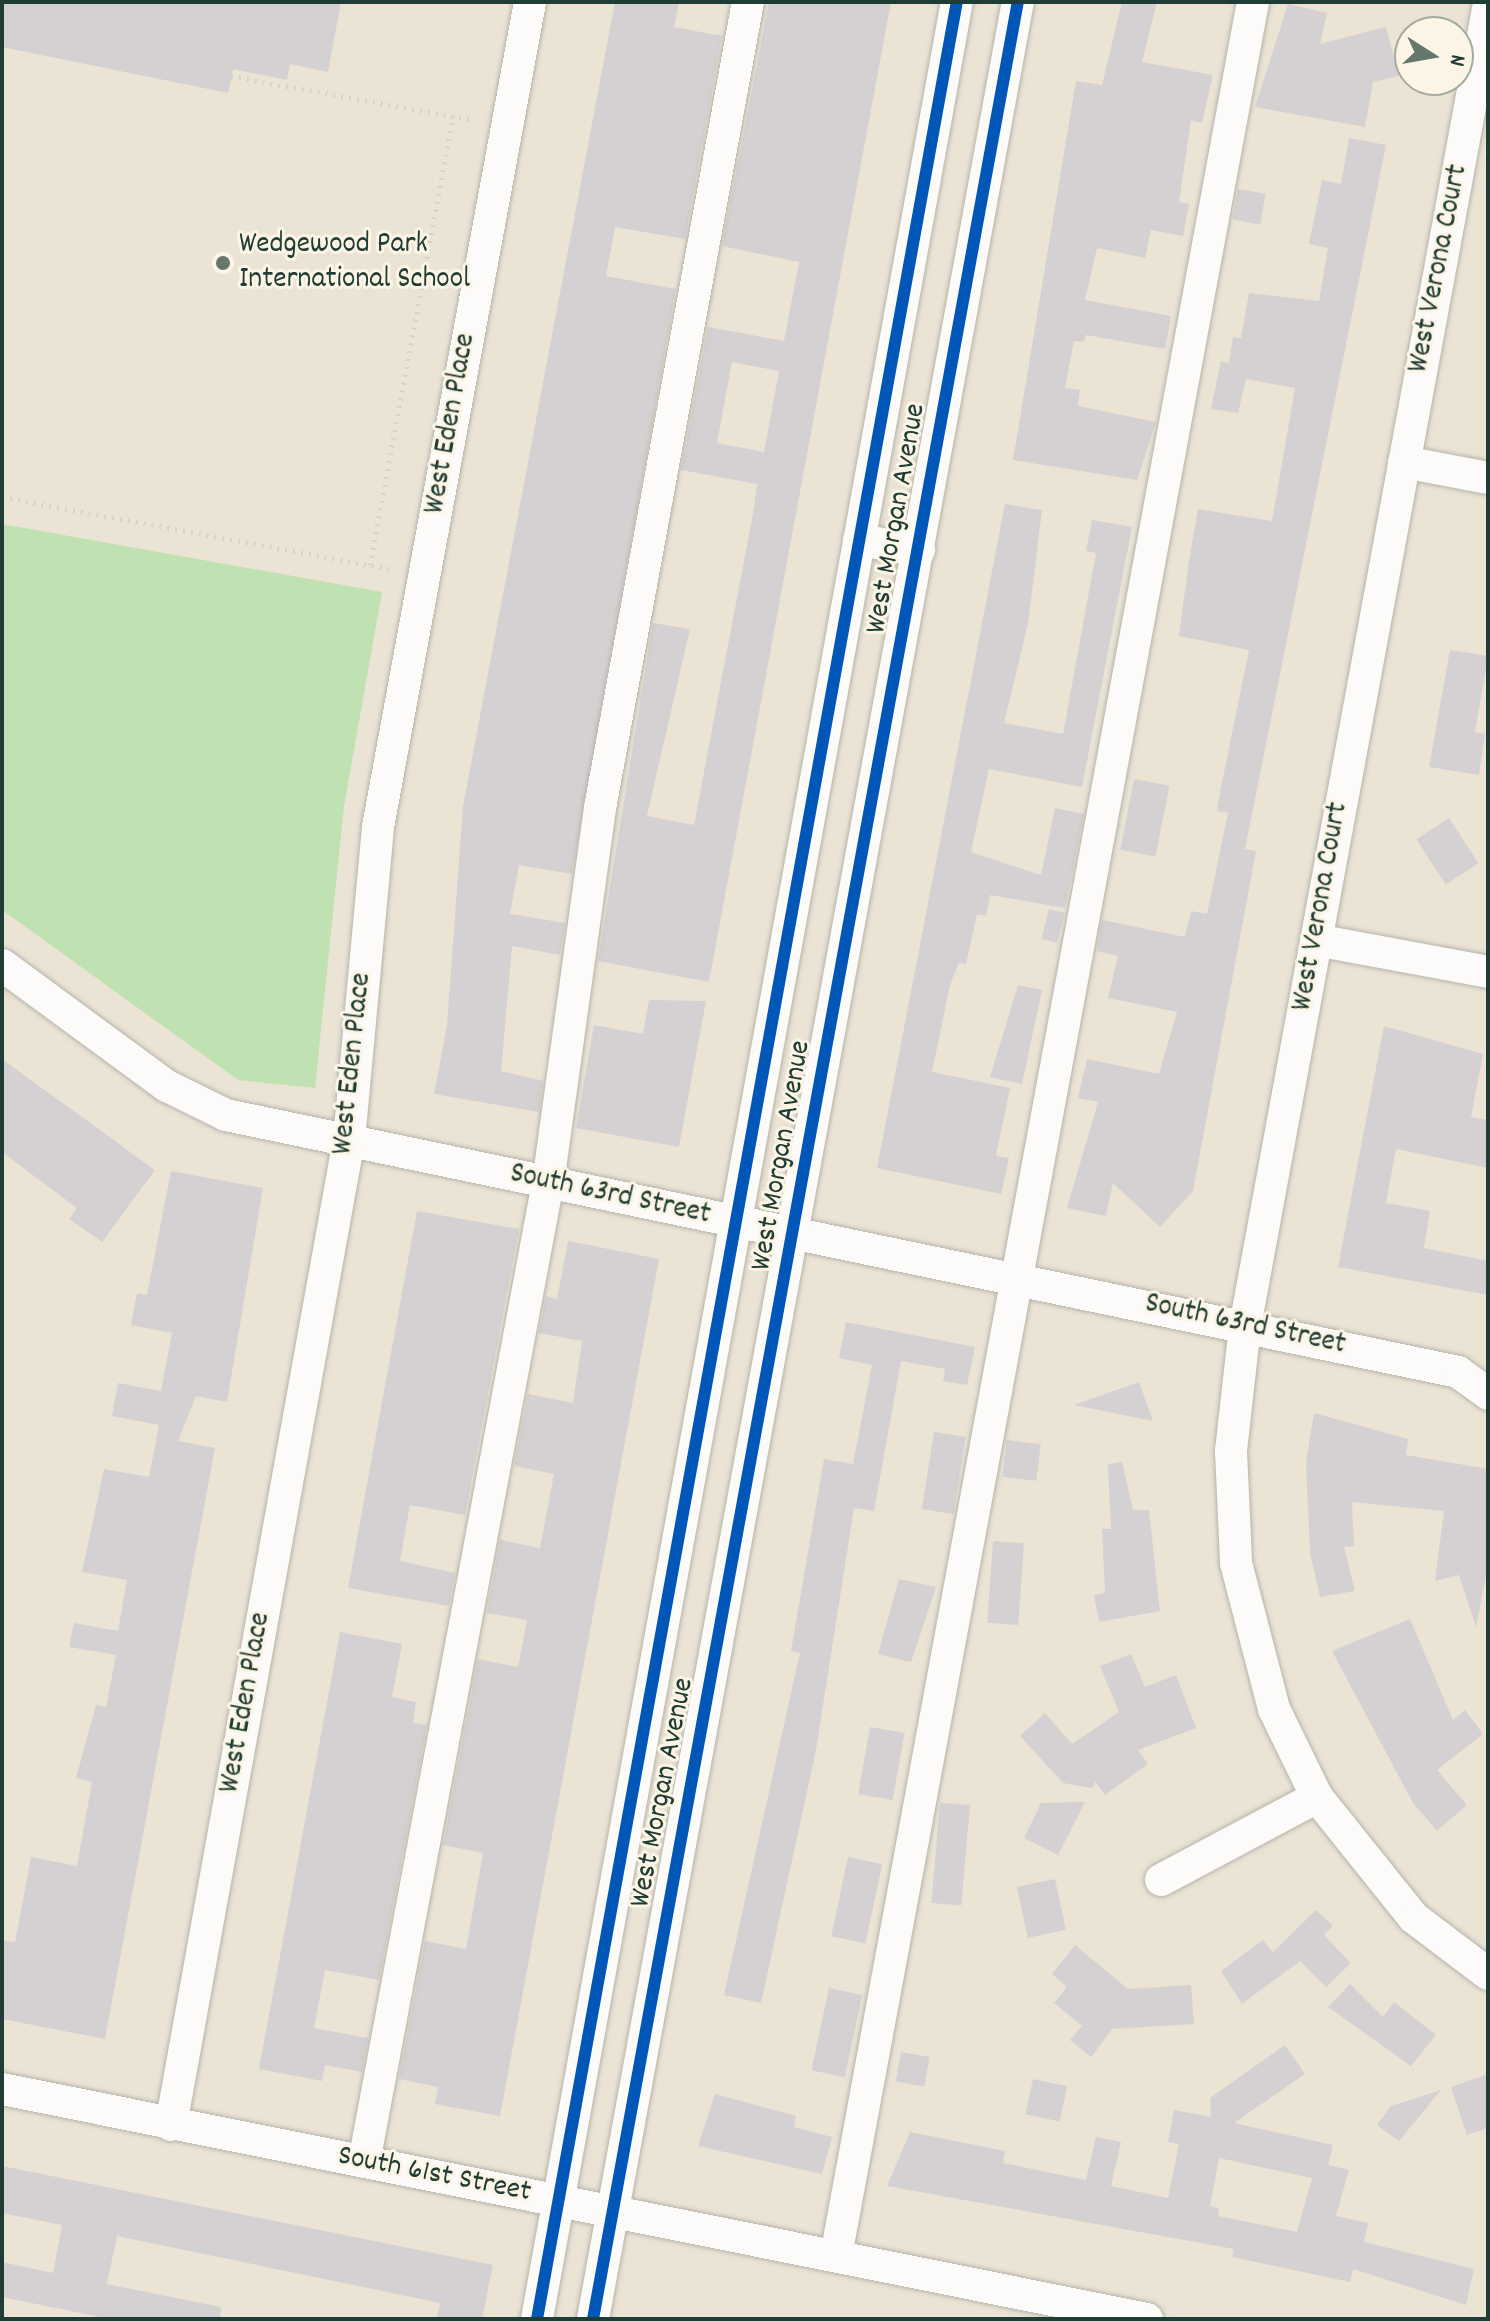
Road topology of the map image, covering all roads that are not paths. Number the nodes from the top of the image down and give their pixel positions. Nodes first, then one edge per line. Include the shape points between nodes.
1 (530, 2) edge
2 (748, 2) edge
3 (957, 2) edge
4 (1018, 2) edge
5 (1253, 2) edge
6 (1488, 9) edge
7 (1404, 462) junction
8 (1488, 478) edge
9 (859, 540) junction
10 (919, 550) junction
11 (1316, 940) junction
12 (2, 965) edge
13 (1488, 972) edge
14 (349, 1140) junction
15 (548, 1183) junction
16 (735, 1223) junction
17 (795, 1234) junction
18 (1014, 1277) junction
19 (1245, 1326) junction
20 (1488, 1394) edge
21 (1317, 1797) junction
22 (1161, 1880) dead end
23 (1488, 1974) edge
24 (2, 2089) edge
25 (171, 2125) junction
26 (364, 2162) junction
27 (558, 2200) junction
28 (612, 2211) junction
29 (836, 2256) junction
30 (537, 2319) edge
31 (593, 2319) edge
32 (1147, 2319) edge

1 - 14 street, West Eden Place via 378,827
2 - 15 street via 600,808
3 - 9 street, West Morgan Avenue
4 - 10 street, West Morgan Avenue
5 - 18 street
6 - 7 street, West Verona Court
7 - 8 street
7 - 11 street, West Verona Court
9 - 10 street
9 - 16 street, West Morgan Avenue
10 - 17 street, West Morgan Avenue
11 - 13 street
11 - 19 street, West Verona Court
12 - 14 street, South 63rd Street via 197,1105
14 - 15 street, South 63rd Street
14 - 25 street, West Eden Place
15 - 16 street, South 63rd Street
15 - 26 street
16 - 17 street, South 63rd Street
16 - 27 street, West Morgan Avenue
17 - 18 street, South 63rd Street
17 - 28 street, West Morgan Avenue
18 - 19 street, South 63rd Street
18 - 29 street
19 - 20 street, South 63rd Street via 1458,1372
19 - 21 street, West Verona Court via 1231,1451 1236,1563 1274,1709
21 - 22 street
21 - 23 street, West Verona Court via 1414,1918
24 - 25 street, South 61st Street
25 - 26 street, South 61st Street
26 - 27 street, South 61st Street
27 - 28 street, South 61st Street
27 - 30 street, West Morgan Avenue
28 - 29 street, South 61st Street
28 - 31 street, West Morgan Avenue
29 - 32 street, South 61st Street

